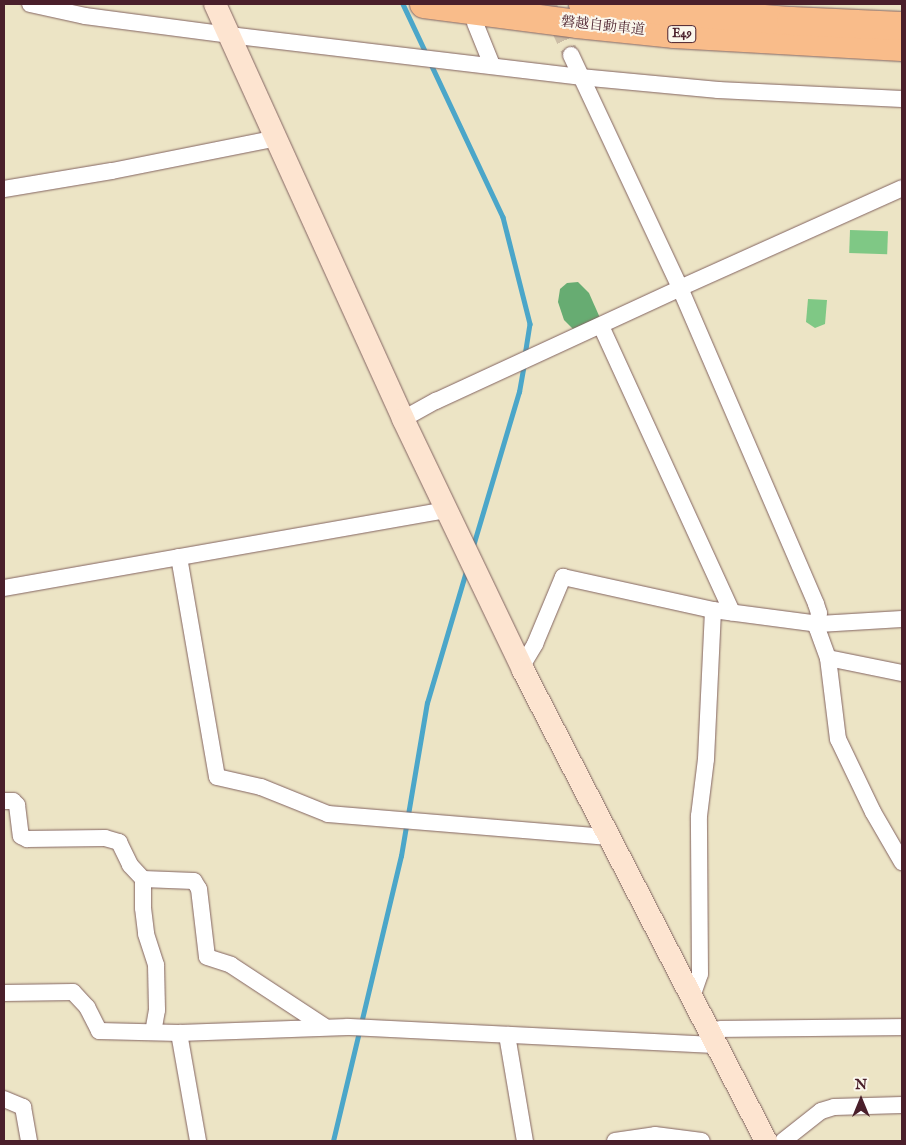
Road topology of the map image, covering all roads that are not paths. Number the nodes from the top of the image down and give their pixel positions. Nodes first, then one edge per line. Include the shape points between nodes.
1 (30, 4) edge
2 (215, 4) edge
3 (424, 4) edge
4 (583, 4) edge
5 (469, 16) junction
6 (902, 26) edge
7 (229, 35) junction
8 (902, 47) edge
9 (571, 55) tunnel mouth
10 (492, 65) junction
11 (580, 77) junction
12 (902, 99) edge
13 (277, 138) junction
14 (902, 188) edge
15 (4, 189) edge
16 (680, 288) junction
17 (601, 326) junction
18 (403, 419) junction
19 (446, 510) junction
20 (179, 557) junction
21 (4, 588) edge
22 (713, 610) junction
23 (732, 612) junction
24 (902, 619) edge
25 (819, 624) junction
26 (828, 658) junction
27 (522, 666) junction
28 (902, 673) edge
29 (4, 801) edge
30 (609, 836) junction
31 (902, 862) edge
32 (143, 879) junction
33 (4, 993) edge
34 (692, 997) junction
35 (324, 1026) junction
36 (902, 1027) edge
37 (154, 1032) junction
38 (179, 1033) junction
39 (507, 1035) junction
40 (713, 1038) junction
41 (4, 1099) edge
42 (902, 1105) edge
43 (30, 1141) edge
44 (198, 1141) edge
45 (525, 1141) edge
46 (615, 1141) edge
47 (702, 1141) edge
48 (766, 1141) edge
49 (783, 1141) edge

1 - 7 street via 85,16
2 - 7 street
3 - 5 highway, 磐越自動車道 / E49
4 - 6 highway, 磐越自動車道 / E49 via 791,21
5 - 8 highway, 磐越自動車道 / E49 via 674,34
5 - 10 street
7 - 10 street
7 - 13 street
9 - 11 street
10 - 11 street
11 - 12 street via 718,90
11 - 16 street
13 - 15 street
13 - 18 street
14 - 16 street
16 - 17 street
16 - 25 street via 816,604
17 - 18 street
17 - 23 street
18 - 19 street
19 - 20 street
19 - 27 street
20 - 21 street
20 - 30 street via 216,776 261,787 328,814
22 - 23 street
22 - 27 street via 563,577 535,644
22 - 34 street via 706,758 699,816 700,974
23 - 25 street
24 - 25 street
25 - 26 street via 817,628
26 - 28 street
26 - 31 street via 838,739 873,812
27 - 30 street
29 - 32 street via 13,801 17,805 21,836 27,839 99,838 119,842 130,865
30 - 34 street
32 - 35 street via 194,882 199,890 207,957 231,965
32 - 37 street via 146,934 157,975
33 - 37 street via 73,992 87,1007 99,1031
34 - 40 street
35 - 38 street
35 - 39 street
36 - 40 street
37 - 38 street
38 - 44 street
39 - 40 street
39 - 45 street
40 - 48 street
41 - 43 street via 23,1107
42 - 49 street via 834,1107 821,1111
46 - 47 street via 655,1135

